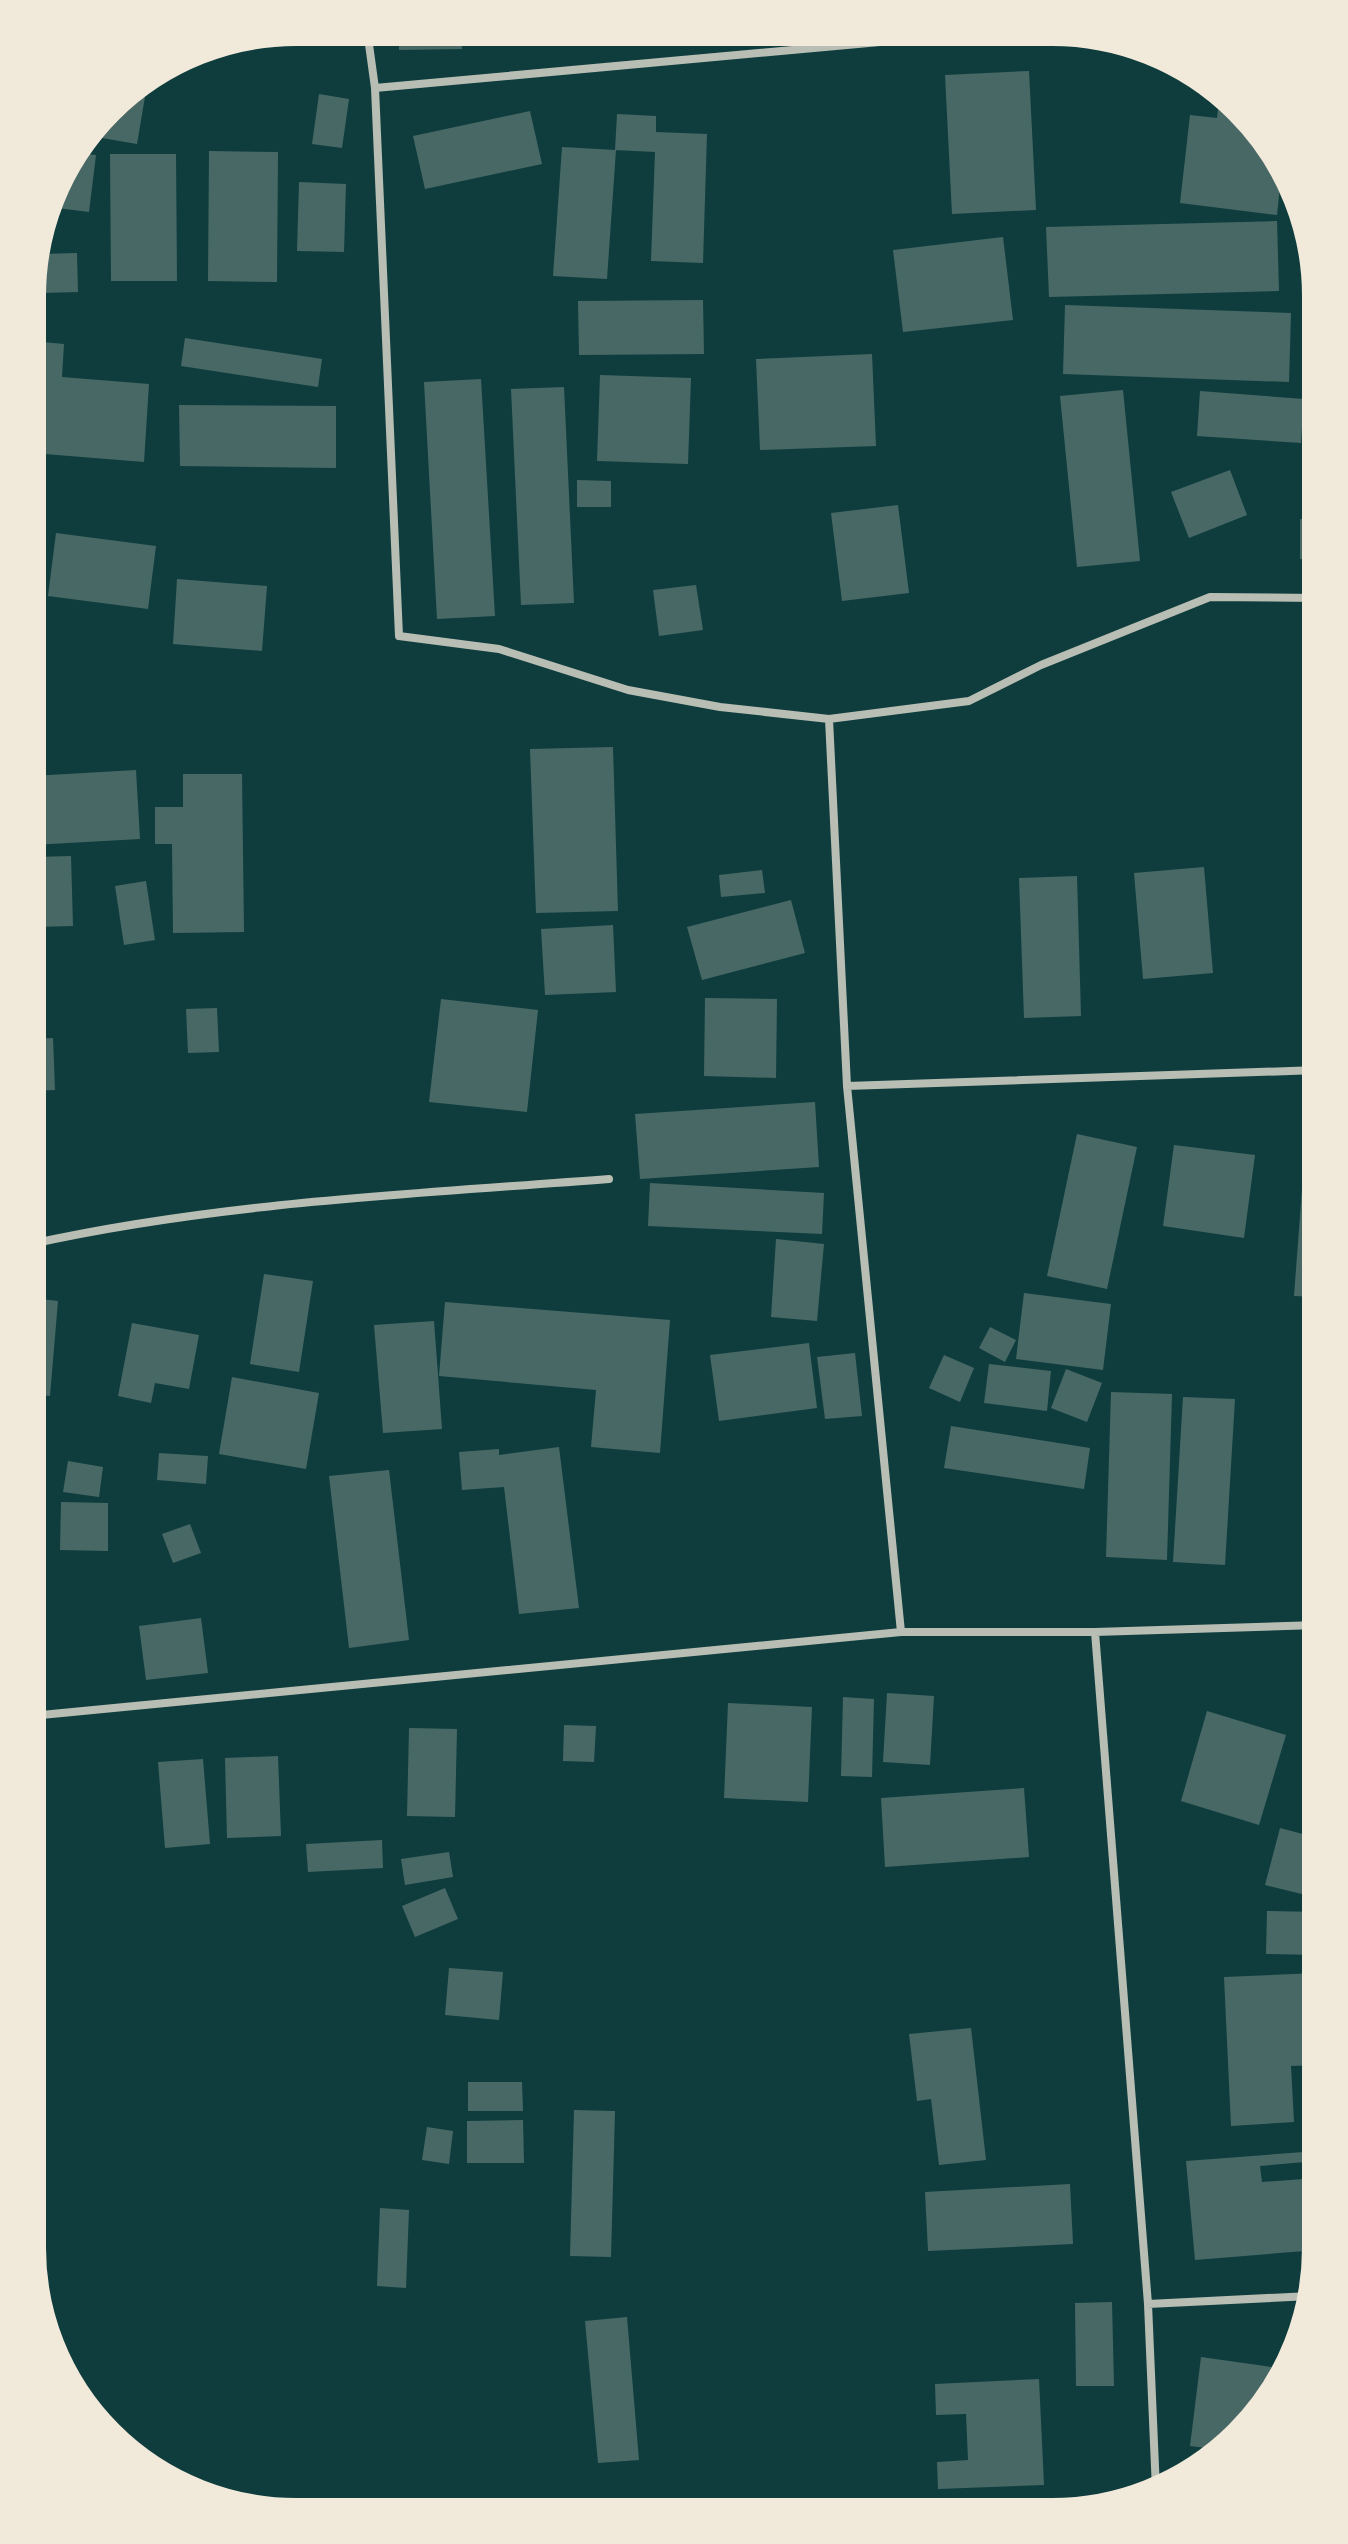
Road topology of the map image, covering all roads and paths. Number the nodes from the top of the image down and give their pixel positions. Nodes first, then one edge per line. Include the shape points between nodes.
1 (369, 44) edge
2 (858, 44) edge
3 (375, 88) junction
4 (1304, 598) edge
5 (829, 719) junction
6 (1304, 1070) edge
7 (847, 1086) junction
8 (609, 1179) dead end
9 (44, 1242) edge
10 (1303, 1625) edge
11 (901, 1632) junction
12 (1095, 1632) junction
13 (44, 1715) edge
14 (1299, 2297) edge
15 (1148, 2304) junction
16 (1155, 2477) edge

1 - 3 street
2 - 3 street
3 - 5 street via 399,636 499,649 644,693
4 - 5 street via 1210,597 1041,665 969,701
5 - 7 street
6 - 7 street
7 - 11 street
8 - 9 street via 249,1207
10 - 12 street
11 - 12 street
11 - 13 street
12 - 15 street
14 - 15 street
15 - 16 street

